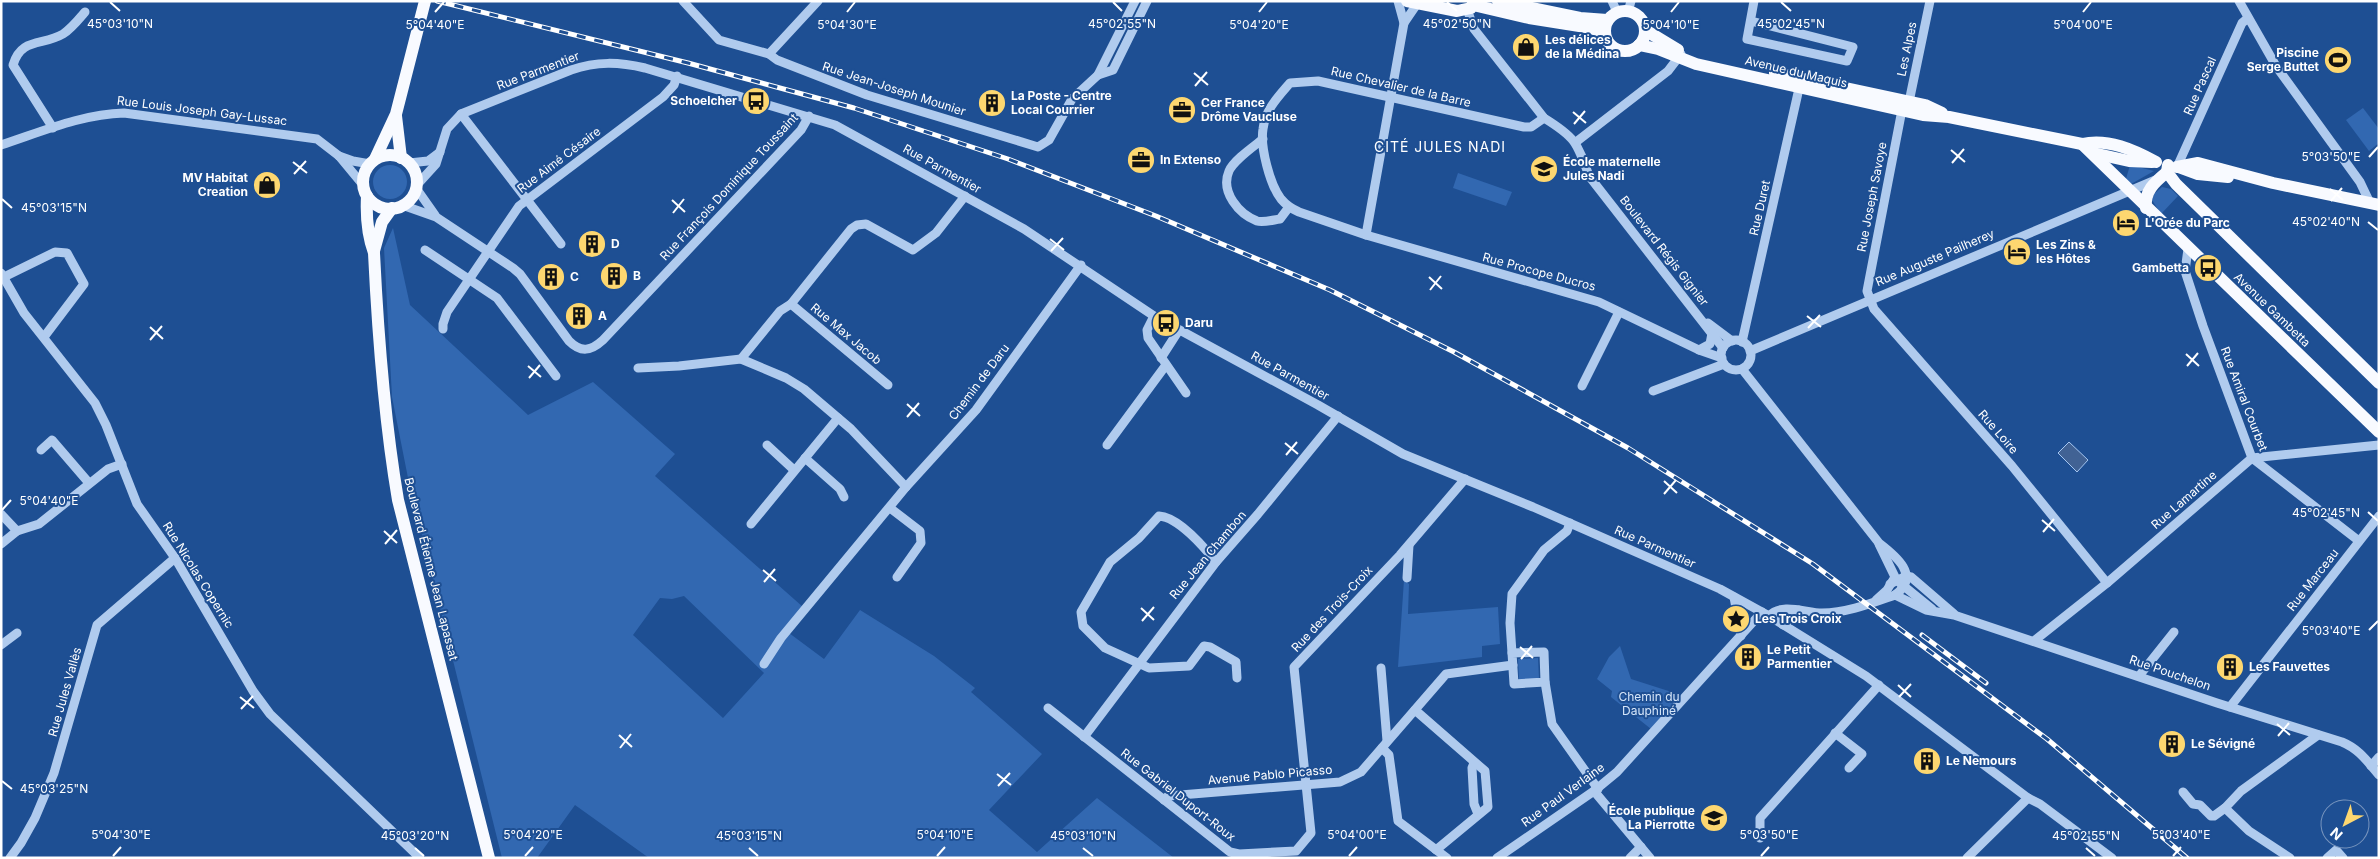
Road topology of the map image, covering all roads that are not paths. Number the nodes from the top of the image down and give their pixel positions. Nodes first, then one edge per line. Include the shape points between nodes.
1 (424, 1) edge
2 (683, 1) edge
3 (818, 1) edge
4 (1135, 1) edge
5 (1147, 1) edge
6 (1398, 1) edge
7 (1498, 1) edge
8 (1754, 1) edge
9 (1930, 1) edge
10 (2239, 1) edge
11 (1412, 3) edge
12 (1471, 8) edge
13 (1619, 9) edge
14 (85, 12) dead end
15 (2248, 18) junction
16 (1751, 21) junction
17 (1404, 23) junction
18 (1645, 30) junction
19 (1605, 34) junction
20 (1639, 46) junction
21 (770, 54) junction
22 (1680, 55) junction
23 (1098, 75) junction
24 (677, 76) junction
25 (1801, 83) junction
26 (1390, 98) junction
27 (1906, 106) junction
28 (396, 114) junction
29 (461, 114) junction
30 (809, 116) junction
31 (1544, 118) junction
32 (53, 128) junction
33 (1263, 139) junction
34 (1576, 142) junction
35 (2082, 144) junction
36 (1, 145) edge
37 (440, 152) junction
38 (2093, 153) junction
39 (339, 156) junction
40 (405, 160) junction
41 (373, 161) junction
42 (2166, 169) junction
43 (416, 187) junction
44 (365, 190) junction
45 (2130, 191) junction
46 (965, 196) junction
47 (526, 199) junction
48 (2374, 204) edge
49 (397, 207) junction
50 (1289, 207) junction
51 (2146, 208) junction
52 (436, 217) junction
53 (1366, 235) junction
54 (561, 244) dead end
55 (2188, 249) junction
56 (424, 250) dead end
57 (489, 252) junction
58 (374, 253) junction
59 (1080, 265) junction
60 (2, 274) edge
61 (470, 280) junction
62 (1869, 299) junction
63 (791, 304) junction
64 (1619, 312) junction
65 (1154, 316) junction
66 (1702, 318) junction
67 (444, 329) dead end
68 (1179, 330) junction
69 (1712, 333) junction
70 (44, 337) junction
71 (1732, 341) junction
72 (1742, 342) junction
73 (1723, 348) junction
74 (1699, 350) junction
75 (1750, 351) junction
76 (741, 359) junction
77 (1164, 361) junction
78 (1723, 361) junction
79 (638, 368) dead end
80 (1742, 369) junction
81 (556, 376) dead end
82 (2379, 382) edge
83 (888, 385) dead end
84 (1582, 386) dead end
85 (1653, 391) dead end
86 (1186, 393) dead end
87 (1338, 416) junction
88 (838, 418) junction
89 (2379, 432) edge
90 (767, 445) dead end
91 (2379, 445) edge
92 (1107, 446) dead end
93 (41, 450) dead end
94 (805, 458) junction
95 (2252, 458) junction
96 (122, 464) junction
97 (794, 470) junction
98 (1465, 479) junction
99 (89, 483) junction
100 (906, 486) junction
101 (844, 497) dead end
102 (890, 508) junction
103 (1, 514) edge
104 (2379, 516) edge
105 (1570, 523) junction
106 (751, 524) dead end
107 (17, 531) junction
108 (2359, 541) junction
109 (1, 544) edge
110 (1409, 544) junction
111 (175, 558) junction
112 (1216, 562) junction
113 (897, 577) dead end
114 (1407, 578) dead end
115 (1898, 581) junction
116 (2107, 583) junction
117 (1734, 596) junction
118 (1895, 596) junction
119 (1874, 602) junction
120 (1799, 610) junction
121 (1936, 612) junction
122 (1765, 614) junction
123 (1954, 615) junction
124 (1784, 624) junction
125 (2174, 632) dead end
126 (17, 633) dead end
127 (1741, 636) junction
128 (2034, 641) junction
129 (1, 646) edge
130 (1512, 653) junction
131 (764, 664) dead end
132 (1140, 664) junction
133 (1513, 665) junction
134 (1382, 668) dead end
135 (2139, 676) junction
136 (1236, 678) dead end
137 (1545, 682) junction
138 (1879, 686) junction
139 (2230, 707) junction
140 (1048, 708) dead end
141 (1415, 710) junction
142 (1835, 733) junction
143 (2318, 735) junction
144 (1084, 737) junction
145 (1385, 744) junction
146 (2379, 758) edge
147 (1474, 763) junction
148 (2371, 766) junction
149 (1849, 768) dead end
150 (2379, 775) edge
151 (1306, 785) junction
152 (1596, 790) junction
153 (2183, 792) dead end
154 (2028, 798) junction
155 (1164, 800) junction
156 (2225, 808) junction
157 (1478, 814) junction
158 (1760, 838) dead end
159 (1641, 847) junction
160 (1436, 850) junction
161 (10, 858) edge
162 (420, 858) edge
163 (489, 858) edge
164 (1447, 858) edge
165 (1497, 858) edge
166 (1630, 858) edge
167 (1650, 858) edge
168 (1967, 858) edge
169 (2112, 858) edge
170 (2290, 858) edge
171 (2327, 858) edge
172 (2343, 858) edge

1 - 28 main road
2 - 21 street, Rue Jean-Joseph Mounier via 718,40
3 - 21 street
4 - 23 street, Rue Jean-Joseph Mounier
5 - 23 street, Rue Jean-Joseph Mounier via 1113,70
6 - 17 street
7 - 13 main road via 1580,18
8 - 16 street
9 - 27 street, Les Alpes
10 - 15 street
11 - 12 main road, Avenue du Maquis via 1449,10
11 - 17 street
12 - 19 main road, Avenue du Maquis via 1592,28
12 - 31 street, Boulevard Régis Gignier via 1474,29
13 - 18 main road, Avenue du Maquis via 1640,19
13 - 19 main road via 1604,28
14 - 32 street via 63,34 22,48 16,56 14,65
15 - 42 street, Rue Pascal via 2242,23
15 - 48 street via 2276,66
16 - 16 street via 1853,47 1847,61 1746,39
17 - 26 street
18 - 20 main road
18 - 22 main road, Avenue du Maquis
19 - 20 main road, Avenue du Maquis via 1608,42 1620,50
20 - 22 main road, Avenue du Maquis
21 - 23 street, Rue Jean-Joseph Mounier via 777,60 859,92 1038,147 1049,140 1072,99
22 - 25 main road, Avenue du Maquis
22 - 34 street via 1668,70
24 - 29 street, Rue Parmentier via 623,63 586,65
24 - 30 street, Rue Parmentier
24 - 47 street, Rue Aimé Césaire via 663,97
25 - 27 main road, Avenue du Maquis
25 - 72 street, Rue Duret
26 - 31 street, Rue Chevalier de la Barre via 1524,127 1531,127
26 - 33 street, Rue Chevalier de la Barre via 1318,81 1290,83 1271,104
26 - 53 street
27 - 35 main road, Avenue du Maquis via 1925,105 1949,116
27 - 62 street, Rue Joseph Savoye via 1867,290
28 - 40 main road
28 - 41 main road
29 - 37 street via 447,129
29 - 47 street
30 - 46 street, Rue Parmentier via 835,125
30 - 57 street, Rue François Dominique Toussaint via 801,130 591,349 574,346 520,274
31 - 34 street, Boulevard Régis Gignier
32 - 36 street, Rue Louis Joseph Gay-Lussac
32 - 39 street, Rue Louis Joseph Gay-Lussac via 124,113 317,138
33 - 50 street, Rue Chevalier de la Barre via 1268,171 1280,198
33 - 50 street via 1228,172 1228,192 1238,209 1258,222 1280,219
34 - 66 street, Boulevard Régis Gignier via 1589,176
35 - 38 main road, Avenue du Maquis
35 - 42 main road, Avenue du Maquis via 2094,141 2132,149
37 - 40 street via 428,161
37 - 43 street via 436,164
38 - 42 main road, Avenue du Maquis
38 - 45 main road, Avenue Gambetta
39 - 41 street, Rue Louis Joseph Gay-Lussac via 353,161
39 - 44 street, Rue Louis Joseph Gay-Lussac
40 - 41 main road via 393,155
40 - 43 main road via 414,170
41 - 44 main road via 364,177
42 - 45 street
42 - 48 main road via 2273,183
42 - 51 main road via 2149,189
42 - 82 main road, Avenue Gambetta via 2176,184
43 - 49 main road via 411,198
43 - 52 street
44 - 49 main road via 378,205
44 - 58 main road, Boulevard Étienne Jean Lapassat
45 - 51 main road, Avenue Gambetta
45 - 62 street, Rue Auguste Pailherey
46 - 59 street, Rue Parmentier
46 - 63 street, Rue Max Jacob via 936,233 913,250 866,224 857,225
47 - 54 street
47 - 57 street, Rue Aimé Césaire
49 - 52 street
49 - 58 main road, Boulevard Étienne Jean Lapassat via 382,222
50 - 53 street
51 - 55 main road, Avenue Gambetta
52 - 57 street
53 - 64 street, Rue Procope Ducros via 1545,285
55 - 89 main road, Avenue Gambetta
55 - 95 street, Rue Amiral Courbet via 2185,271
56 - 61 street
57 - 61 street, Rue Aimé Césaire
58 - 163 main road, Boulevard Étienne Jean Lapassat via 379,357 398,500
59 - 65 street, Rue Parmentier
59 - 100 street, Chemin de Daru via 976,410
60 - 70 street, Rue Nicolas Copernic via 24,313
60 - 70 street via 55,252 67,252 84,284
61 - 67 street, Rue Aimé Césaire via 447,312
61 - 81 street via 497,298
62 - 75 street, Rue Auguste Pailherey
62 - 116 street, Rue Loire via 1874,309 2012,466
63 - 76 street via 780,311
63 - 83 street, Rue Max Jacob
64 - 74 street, Rue Procope Ducros
64 - 84 street
65 - 68 street, Rue Parmentier
65 - 77 street via 1147,330 1148,338
66 - 69 street, Boulevard Régis Gignier
66 - 71 street, Boulevard Régis Gignier
68 - 77 street
68 - 87 street, Rue Parmentier
69 - 73 street, Boulevard Régis Gignier
69 - 74 street via 1710,344
70 - 96 street, Rue Nicolas Copernic via 95,403
71 - 72 street
71 - 73 street
72 - 75 street
73 - 78 street
74 - 78 street, Rue Procope Ducros
75 - 80 street via 1750,359
76 - 79 street
76 - 88 street via 786,378
77 - 86 street
77 - 92 street
78 - 80 street via 1732,370
78 - 85 street
80 - 115 street via 1879,543 1903,565
87 - 98 street, Rue Parmentier via 1403,454
87 - 112 street, Rue Jean Chambon
88 - 94 street
88 - 100 street
90 - 97 street
91 - 95 street
93 - 99 street via 52,440
94 - 97 street
94 - 101 street via 840,489
95 - 108 street, Rue Amiral Courbet
95 - 116 street, Rue Lamartine
96 - 99 street via 108,469
96 - 111 street, Rue Nicolas Copernic via 137,504
97 - 106 street
98 - 105 street, Rue Parmentier
98 - 110 street, Rue des Trois-Croix
99 - 107 street via 39,524
100 - 102 street, Chemin de Daru
102 - 113 street via 920,531 921,543
102 - 131 street, Chemin de Daru via 781,638
103 - 107 street
104 - 108 street, Rue Marceau
105 - 117 street, Rue Parmentier
105 - 130 street via 1567,531 1544,550 1512,594
107 - 109 street
108 - 139 street, Rue Marceau
110 - 114 street
110 - 151 street, Rue des Trois-Croix via 1294,667
111 - 161 street, Rue Jules Vallès via 97,625 54,773 35,818
111 - 162 street, Rue Nicolas Copernic via 253,691 270,714
112 - 132 street, Rue Jean Chambon
112 - 132 street via 1169,516 1159,516 1110,562 1081,612 1083,626 1105,648
115 - 118 street
115 - 119 street
115 - 121 street
115 - 123 street via 1911,578
116 - 128 street, Rue Lamartine
117 - 122 street, Rue Parmentier
117 - 127 street
118 - 119 street
118 - 121 street
119 - 120 street via 1834,612
120 - 122 street
120 - 124 street
121 - 123 street
122 - 124 street, Rue Parmentier
122 - 127 street, Rue Paul Verlaine
123 - 128 street, Rue Pouchelon
124 - 138 street, Rue Parmentier
125 - 135 street
126 - 129 street
127 - 152 street, Rue Paul Verlaine via 1628,761
128 - 135 street, Rue Pouchelon
130 - 133 street
130 - 137 street via 1544,652
132 - 136 street via 1149,668 1189,666 1204,646 1236,662
132 - 144 street, Rue Jean Chambon
133 - 137 street via 1514,684
133 - 141 street, Avenue Pablo Picasso via 1446,674
134 - 145 street
135 - 139 street, Rue Pouchelon
137 - 152 street via 1552,724
138 - 142 street
138 - 154 street, Rue Parmentier
139 - 143 street, Rue Pouchelon
140 - 144 street, Rue Gabriel Duport-Roux
141 - 145 street, Avenue Pablo Picasso
141 - 147 street
142 - 149 street via 1862,754
142 - 158 street via 1760,818
143 - 148 street, Rue Pouchelon via 2352,746
143 - 156 street via 2241,791
144 - 155 street, Rue Gabriel Duport-Roux
145 - 151 street, Avenue Pablo Picasso via 1361,772 1351,778
145 - 160 street via 1390,755 1398,822
146 - 148 street
147 - 157 street via 1474,804
147 - 157 street via 1485,771 1488,807
148 - 150 street, Rue Pouchelon
151 - 155 street, Avenue Pablo Picasso via 1168,796
151 - 155 street, Rue Gabriel Duport-Roux via 1311,833 1296,851 1230,852
152 - 159 street
152 - 165 street, Rue Paul Verlaine
153 - 156 street via 2193,804 2200,805 2211,816
154 - 168 street
154 - 169 street, Rue Parmentier
156 - 170 street via 2249,831
157 - 160 street
159 - 166 street
159 - 167 street
160 - 164 street
171 - 172 street via 2336,850

